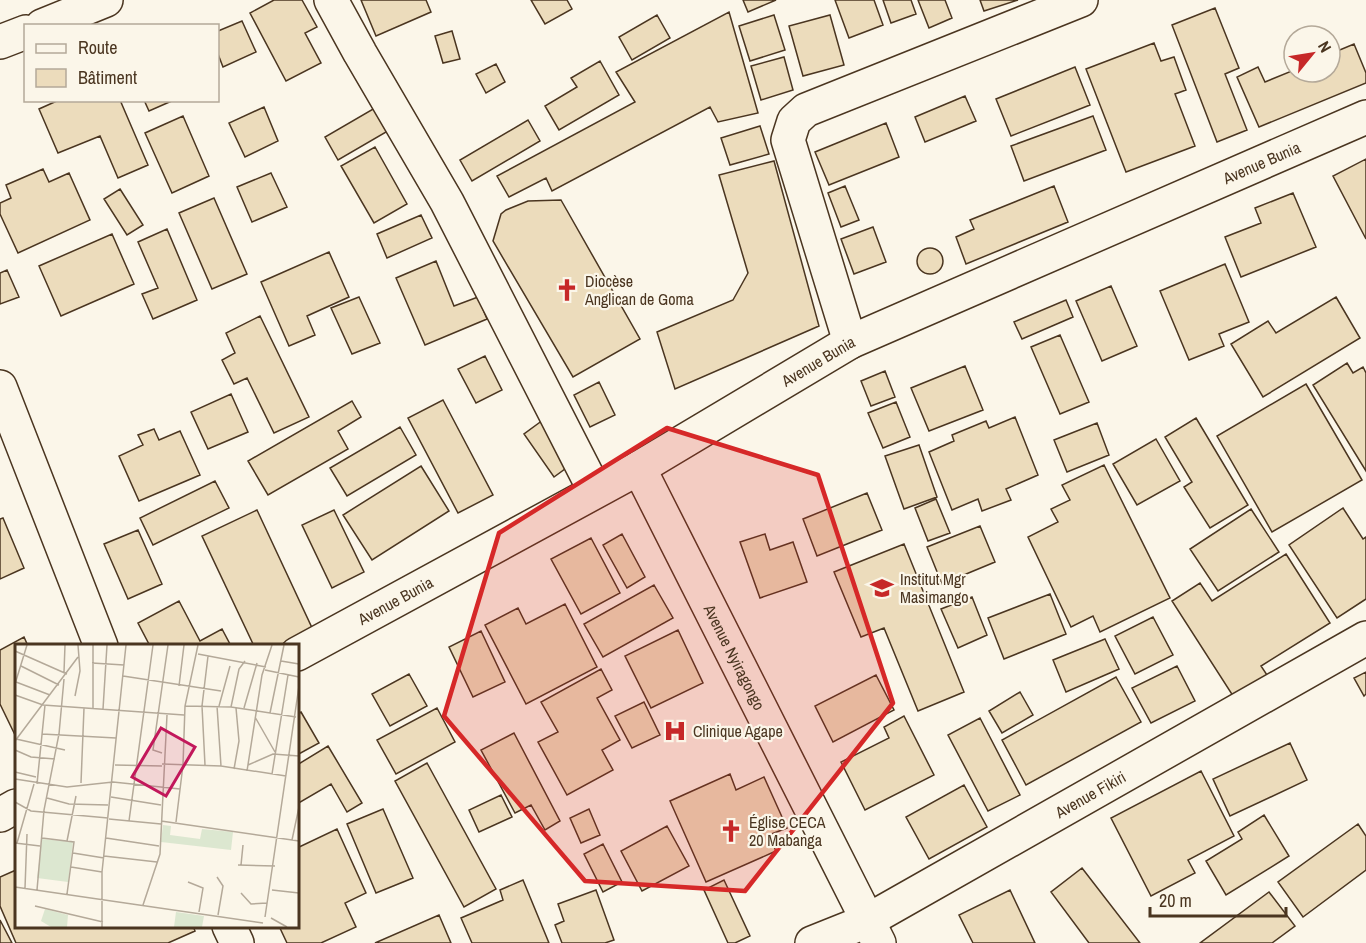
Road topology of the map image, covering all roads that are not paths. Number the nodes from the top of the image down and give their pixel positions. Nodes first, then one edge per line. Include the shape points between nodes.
1 (106, 0) edge
2 (332, 0) edge
3 (1081, 0) edge
4 (47, 24) edge
5 (24, 33) edge
6 (0, 42) edge
7 (1366, 117) edge
8 (850, 342) junction
9 (0, 387) edge
10 (639, 468) junction
11 (595, 491) junction
12 (1366, 638) edge
13 (100, 644) edge
14 (298, 653) edge
15 (15, 807) edge
16 (0, 815) edge
17 (230, 928) edge
18 (873, 932) edge
19 (237, 943) edge
20 (812, 943) edge

1 - 4 street
2 - 11 street via 447,202
3 - 8 street via 806,110 794,121 788,140
5 - 6 street
7 - 8 street, Avenue Bunia
8 - 10 street, Avenue Bunia
9 - 13 street
10 - 11 street, Avenue Bunia
10 - 18 street, Avenue Nyiragongo
11 - 14 street, Avenue Bunia
12 - 18 street, Avenue Fikiri
15 - 16 street
17 - 19 street
18 - 20 street, Avenue Fikiri

